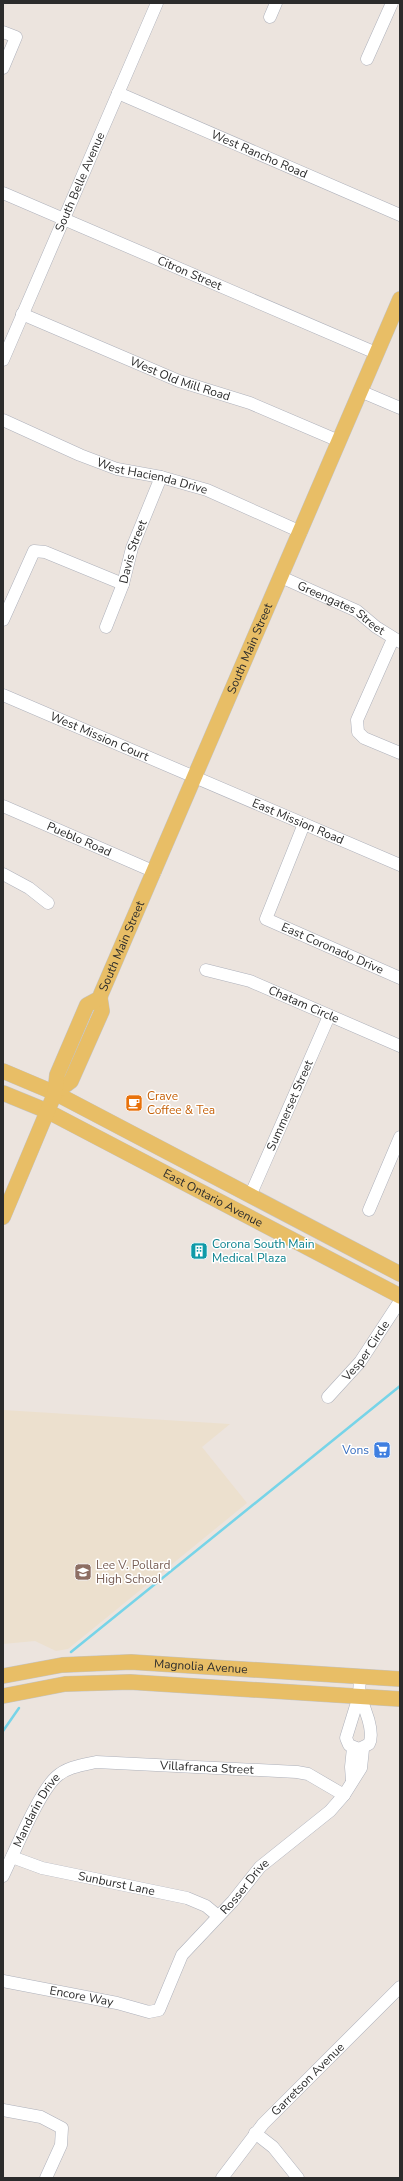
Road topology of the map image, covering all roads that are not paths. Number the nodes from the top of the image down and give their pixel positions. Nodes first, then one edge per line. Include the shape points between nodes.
1 (157, 3) edge
2 (276, 3) edge
3 (392, 3) edge
4 (270, 17) dead end
5 (3, 32) edge
6 (367, 59) dead end
7 (3, 68) edge
8 (118, 93) junction
9 (3, 193) edge
10 (400, 215) edge
11 (64, 218) junction
12 (400, 299) edge
13 (22, 314) junction
14 (376, 353) junction
15 (3, 360) edge
16 (360, 392) junction
17 (400, 408) edge
18 (3, 420) edge
19 (339, 441) junction
20 (161, 477) junction
21 (300, 532) junction
22 (281, 577) junction
23 (123, 584) junction
24 (3, 620) edge
25 (106, 627) dead end
26 (397, 640) edge
27 (3, 695) edge
28 (400, 754) edge
29 (196, 777) junction
30 (3, 806) edge
31 (304, 824) junction
32 (400, 865) edge
33 (155, 872) junction
34 (3, 874) edge
35 (48, 903) dead end
36 (206, 970) dead end
37 (400, 978) edge
38 (329, 1016) junction
39 (400, 1046) edge
40 (3, 1071) edge
41 (3, 1093) edge
42 (55, 1093) junction
43 (47, 1111) junction
44 (400, 1137) edge
45 (147, 1163) junction
46 (250, 1196) junction
47 (369, 1210) dead end
48 (3, 1217) edge
49 (400, 1274) edge
50 (400, 1296) edge
51 (400, 1301) edge
52 (328, 1397) dead end
53 (3, 1676) edge
54 (360, 1676) junction
55 (400, 1679) edge
56 (3, 1696) edge
57 (359, 1696) junction
58 (400, 1699) edge
59 (358, 1748) junction
60 (66, 1770) joint
61 (344, 1795) junction
62 (12, 1857) junction
63 (3, 1876) edge
64 (218, 1916) junction
65 (3, 1981) edge
66 (400, 1987) edge
67 (159, 2010) joint
68 (3, 2110) edge
69 (255, 2133) junction
70 (46, 2178) edge
71 (222, 2178) edge
72 (298, 2178) edge

1 - 8 street, South Belle Avenue
2 - 4 street
3 - 6 street
5 - 7 street via 16,37
8 - 10 street, West Rancho Road
8 - 11 street, South Belle Avenue
9 - 11 street, Citron Street
11 - 13 street, South Belle Avenue
11 - 14 street, Citron Street
12 - 14 main road, South Main Street
13 - 15 street, South Belle Avenue
13 - 19 street, West Old Mill Road via 179,382 250,403
14 - 16 main road, South Main Street
16 - 17 street
16 - 19 main road, South Main Street
18 - 20 street, West Hacienda Drive via 117,469
19 - 21 main road, South Main Street
20 - 21 street, West Hacienda Drive via 207,490
20 - 23 street, Davis Street via 132,548
21 - 22 main road, South Main Street
22 - 26 street, Greengates Street via 357,610
22 - 29 main road, South Main Street
23 - 24 street via 44,552 34,551
23 - 25 street, Davis Street
26 - 28 street via 357,720 358,732 364,738
27 - 29 street, West Mission Court
29 - 31 street, East Mission Road
29 - 33 main road, South Main Street
30 - 33 street, Pueblo Road
31 - 32 street, East Mission Road
31 - 37 street, East Coronado Drive via 266,919
33 - 42 main road, South Main Street via 100,998 87,1004 57,1075
34 - 35 street via 29,888
36 - 38 street, Chatam Circle via 250,981
38 - 39 street, Chatam Circle
38 - 46 street, Summerset Street
40 - 42 main road, East Ontario Avenue
41 - 43 main road, East Ontario Avenue
42 - 43 main road, South Main Street
42 - 46 main road, East Ontario Avenue
43 - 45 main road, East Ontario Avenue
43 - 48 main road, South Main Street
44 - 47 street
45 - 46 main road via 181,1172 237,1200 246,1202
45 - 50 main road, East Ontario Avenue
46 - 49 main road, East Ontario Avenue
51 - 52 street, Vesper Circle via 360,1362
53 - 54 main road, Magnolia Avenue via 62,1665 131,1662
54 - 55 main road, Magnolia Avenue
54 - 57 street, Rosser Drive
56 - 57 main road, Magnolia Avenue via 65,1684 130,1682
57 - 58 main road, Magnolia Avenue
57 - 59 street, Rosser Drive via 346,1734 347,1742
57 - 59 street, Rosser Drive via 368,1712 372,1736 369,1744
59 - 61 street, Rosser Drive via 350,1767 352,1780
60 - 61 street, Villafranca Street via 96,1762 297,1772 308,1774
60 - 62 street, Mandarin Drive via 46,1789
61 - 64 street, Rosser Drive via 330,1811 260,1867
62 - 63 street, Mandarin Drive
62 - 64 street, Sunburst Lane via 42,1868 187,1898 206,1906
64 - 67 street, Rosser Drive via 182,1955
65 - 67 street, Encore Way via 117,2003 149,2012
66 - 69 street, Garretson Avenue
68 - 70 street via 41,2117 62,2128 61,2145
69 - 71 street, Garretson Avenue
69 - 72 street via 273,2147

